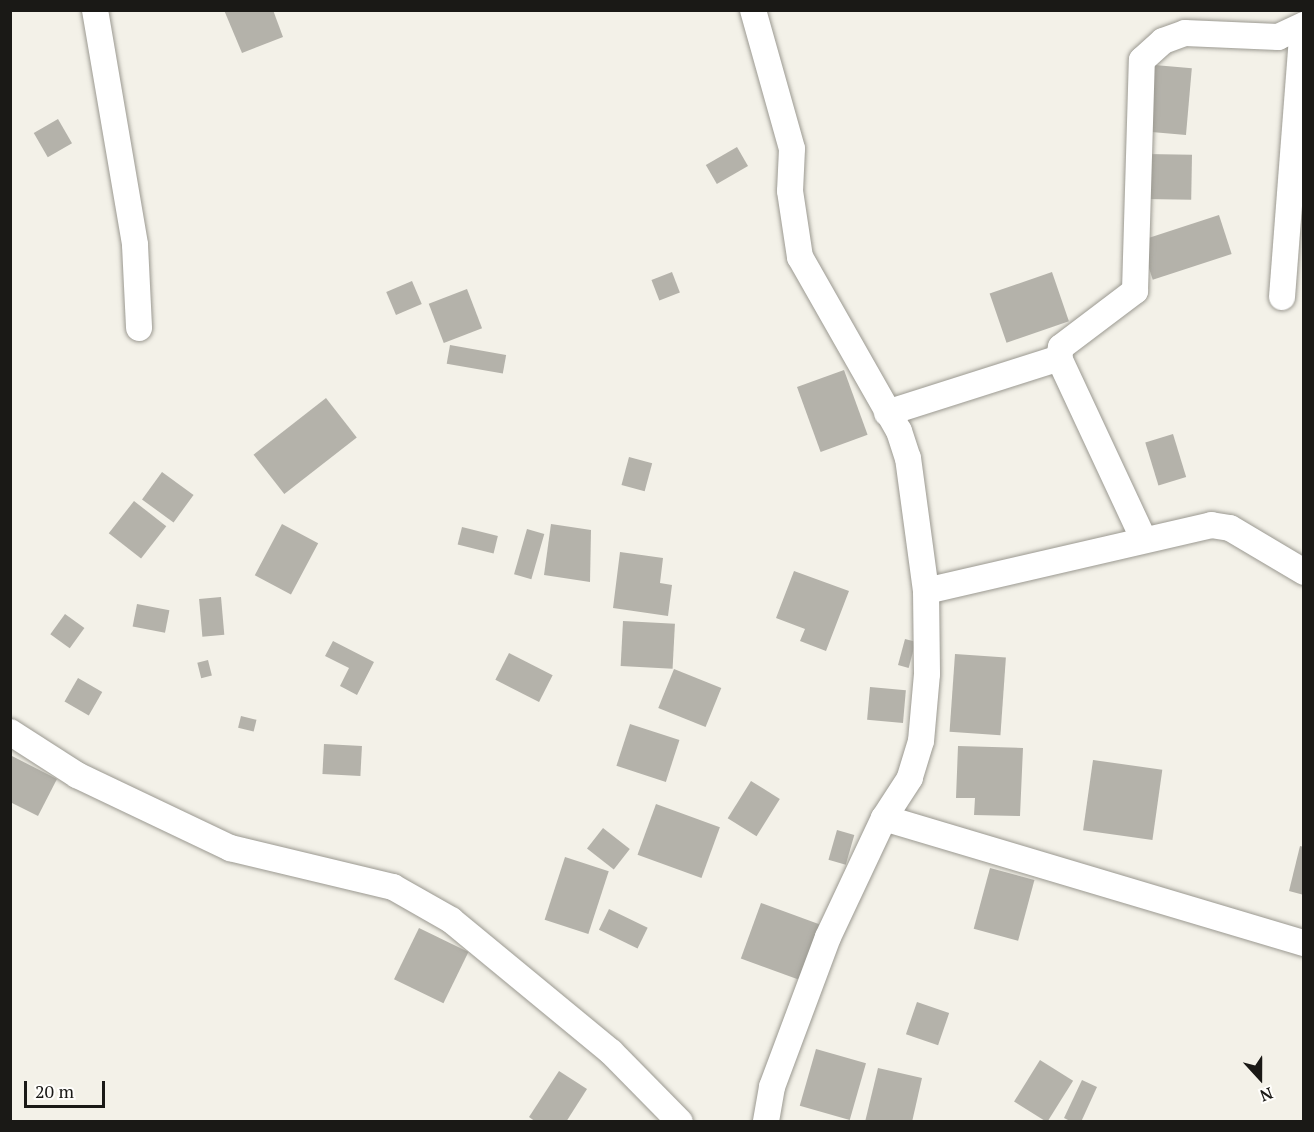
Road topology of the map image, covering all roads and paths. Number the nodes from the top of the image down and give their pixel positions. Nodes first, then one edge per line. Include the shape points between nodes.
1 (95, 10) edge
2 (753, 10) edge
3 (1303, 26) edge
4 (1302, 58) edge
5 (1282, 297) dead end
6 (139, 328) dead end
7 (1059, 358) junction
8 (886, 413) junction
9 (1143, 538) junction
10 (1304, 572) edge
11 (926, 591) junction
12 (10, 732) edge
13 (884, 818) junction
14 (1304, 943) edge
15 (680, 1122) edge
16 (766, 1122) edge

1 - 6 street via 135,245
2 - 8 street via 792,149 790,191 800,257
3 - 4 street
3 - 7 street via 1278,37 1185,33 1163,41 1142,60 1135,291 1061,347
4 - 5 street
7 - 8 street
7 - 9 street
8 - 11 street via 908,458
9 - 10 street via 1189,526 1230,528
9 - 11 street
11 - 13 street via 921,741 910,778
12 - 15 street via 77,775 230,848 383,884 451,920 612,1052
13 - 14 street
13 - 16 street via 828,937 772,1087

